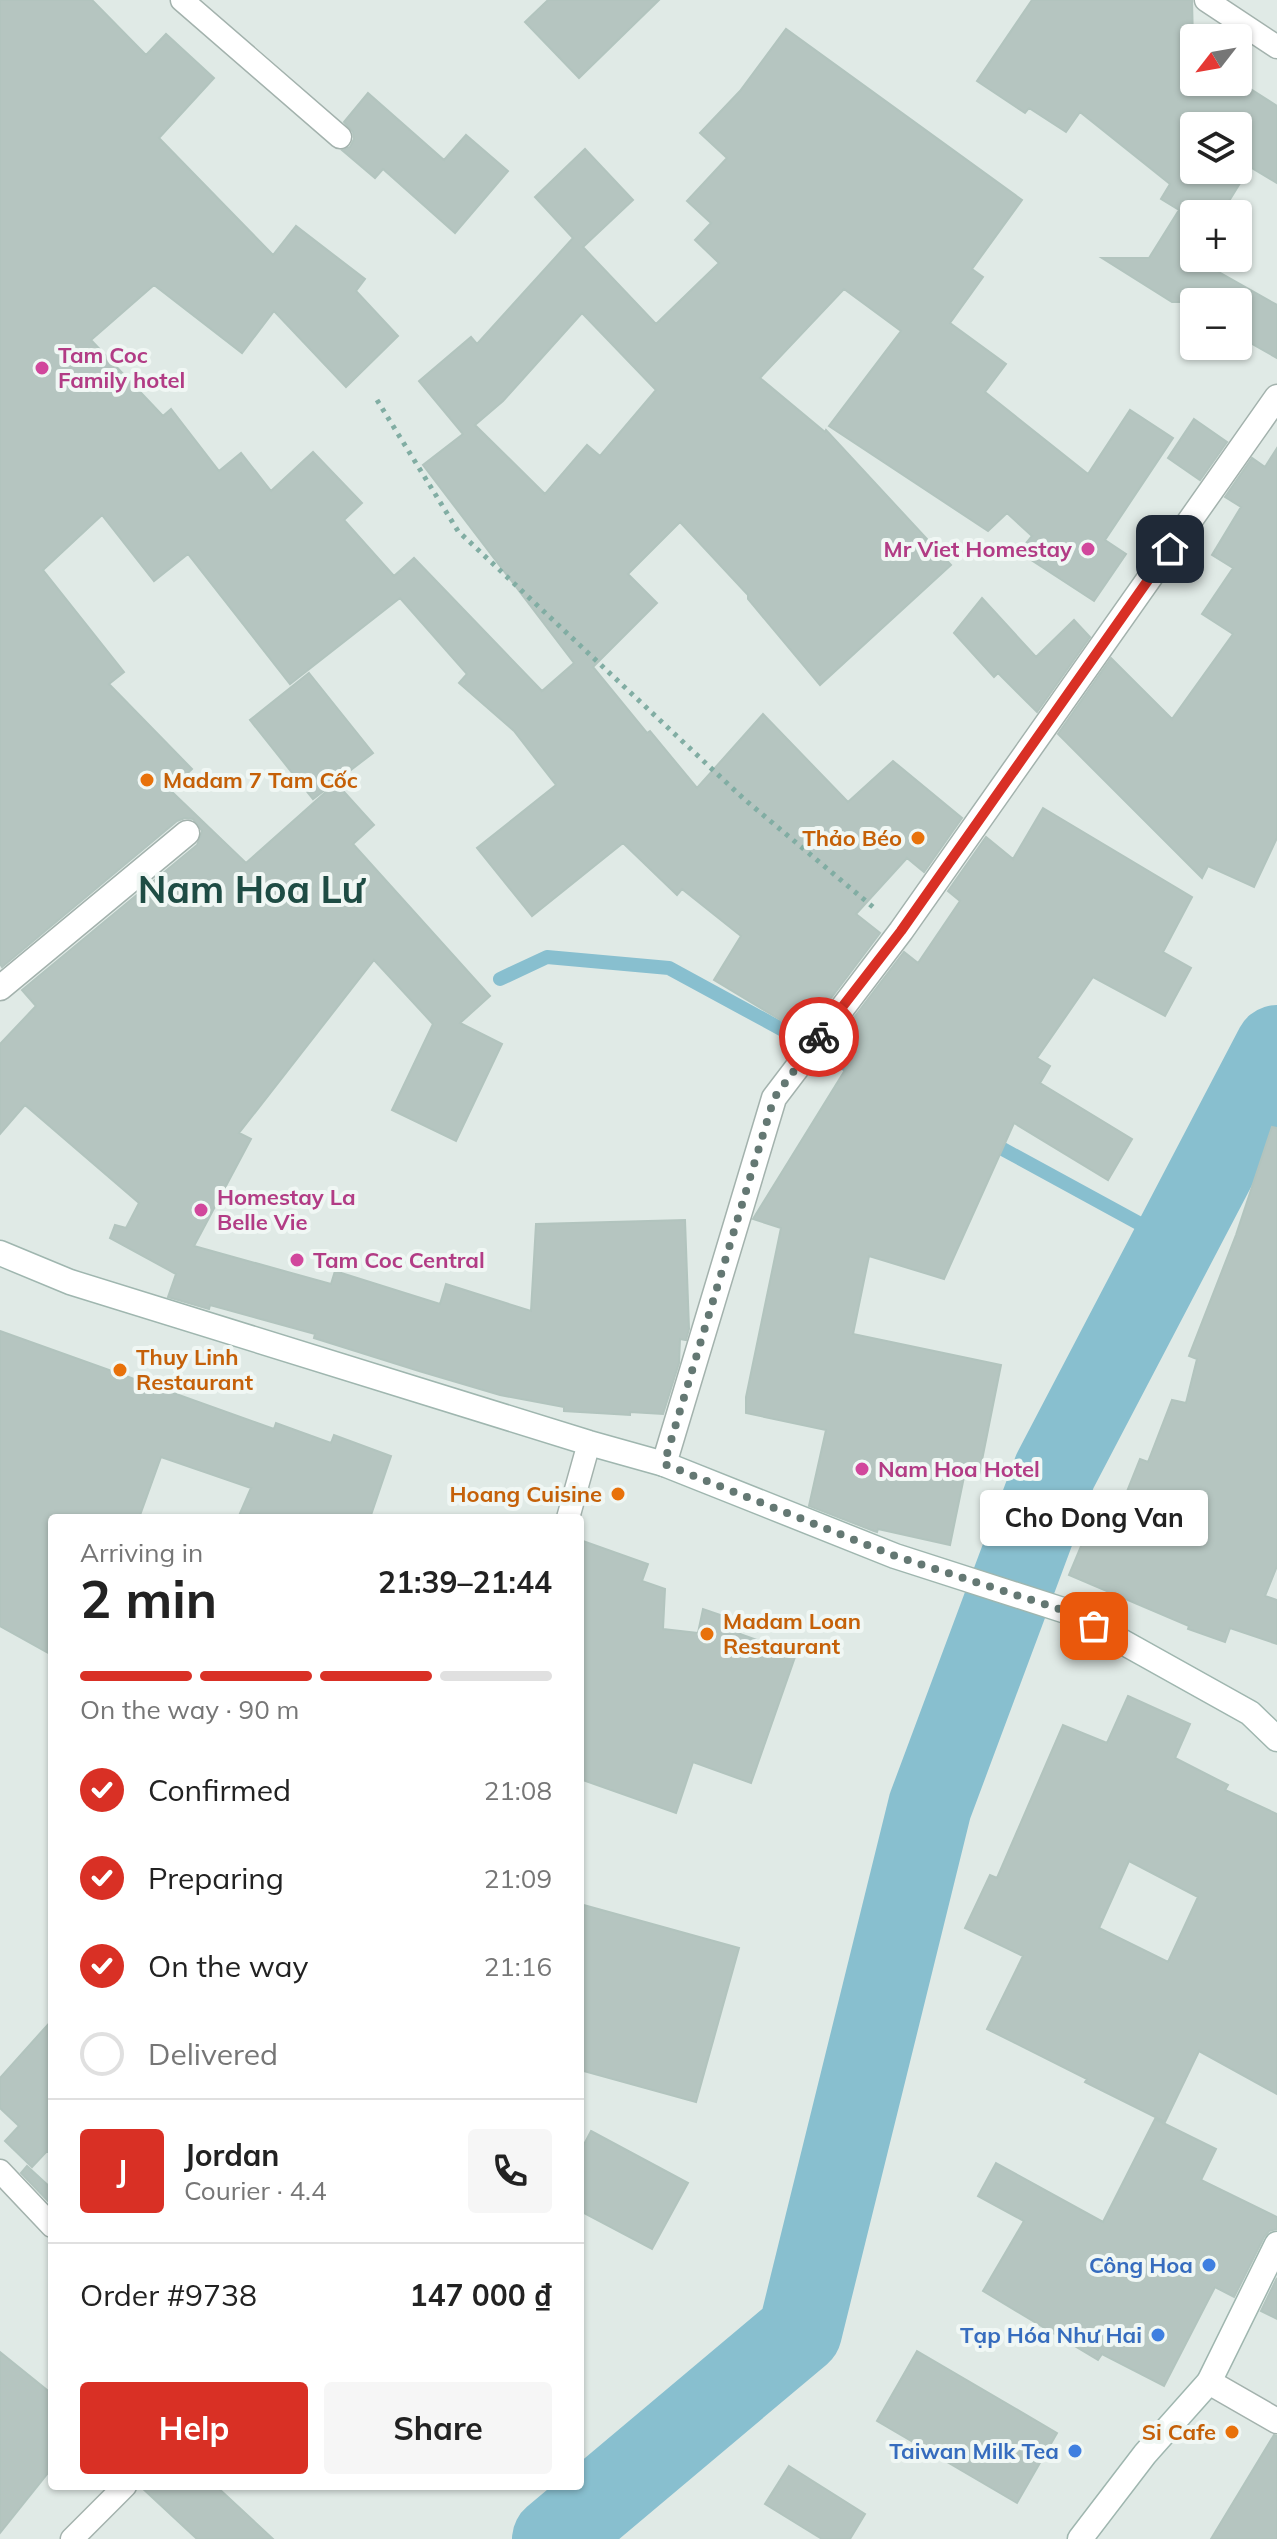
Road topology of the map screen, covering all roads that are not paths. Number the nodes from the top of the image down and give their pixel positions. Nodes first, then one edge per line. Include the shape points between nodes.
1 (182, 0) edge
2 (1206, 0) edge
3 (1277, 47) edge
4 (340, 137) dead end
5 (1277, 397) edge
6 (187, 833) dead end
7 (0, 988) edge
8 (0, 1253) edge
9 (589, 1443) junction
10 (664, 1464) junction
11 (569, 1514) edge
12 (1277, 1739) edge
13 (0, 2171) edge
14 (48, 2222) edge
15 (1277, 2244) edge
16 (1209, 2382) junction
17 (1277, 2421) edge
18 (121, 2490) edge
19 (72, 2539) edge
20 (1080, 2539) edge

1 - 4 lane
2 - 3 lane
5 - 10 main road via 901,931 774,1098
6 - 7 main road
8 - 9 main road via 70,1282
9 - 10 main road
9 - 11 lane
10 - 12 main road via 895,1556 1069,1612 1250,1713
13 - 14 lane
15 - 16 main road
16 - 17 main road
16 - 20 main road
18 - 19 lane

